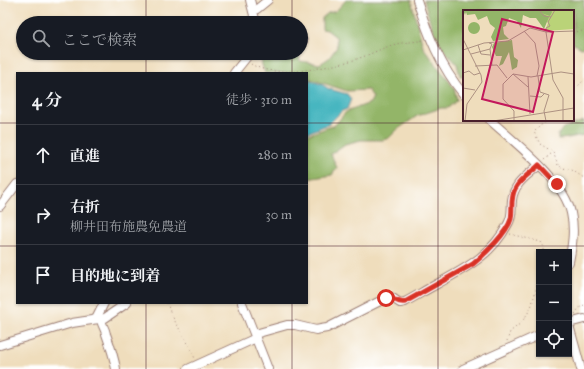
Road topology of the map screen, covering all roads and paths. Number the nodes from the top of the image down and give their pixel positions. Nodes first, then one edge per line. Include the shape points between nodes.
1 (250, 0) edge
2 (268, 0) edge
3 (417, 0) edge
4 (253, 10) junction
5 (254, 16) edge
6 (584, 31) edge
7 (574, 32) edge
8 (430, 39) junction
9 (244, 60) joint
10 (235, 72) edge
11 (584, 80) edge
12 (574, 90) edge
13 (463, 93) edge
14 (491, 121) edge
15 (547, 121) edge
16 (553, 152) junction
17 (539, 165) junction
18 (584, 178) edge
19 (16, 185) edge
20 (0, 206) edge
21 (503, 232) junction
22 (544, 249) edge
23 (572, 249) edge
24 (537, 285) edge
25 (104, 304) edge
26 (126, 304) edge
27 (167, 304) edge
28 (242, 304) edge
29 (584, 305) edge
30 (98, 319) junction
31 (584, 319) edge
32 (571, 321) edge
33 (572, 322) edge
34 (572, 331) edge
35 (256, 336) junction
36 (536, 336) edge
37 (0, 345) edge
38 (505, 350) junction
39 (197, 365) junction
40 (116, 369) edge
41 (188, 369) edge
42 (268, 369) edge
43 (463, 369) edge
44 (581, 369) edge

1 - 4 street
2 - 4 street
3 - 8 street
4 - 5 street
6 - 7 path
8 - 9 path via 396,44 351,61 295,71 258,69
8 - 13 street via 447,72
9 - 10 street
11 - 12 path
14 - 17 street
15 - 16 path via 534,132 540,144
16 - 17 path
16 - 18 path via 558,165
17 - 21 street via 515,188 510,220
17 - 23 street via 557,184 568,202 573,230
19 - 20 street
21 - 22 path via 541,242
21 - 35 street via 473,264 405,302 391,297 386,298 327,328 316,330 287,325
24 - 38 path via 531,308 522,322 510,332
25 - 30 street
26 - 30 street via 112,315
27 - 39 path
28 - 35 street
29 - 32 path via 579,308
30 - 37 street via 72,323
30 - 40 street via 111,346
31 - 33 street
34 - 44 street
35 - 39 street
35 - 42 street
36 - 38 street
38 - 43 street
39 - 41 street

